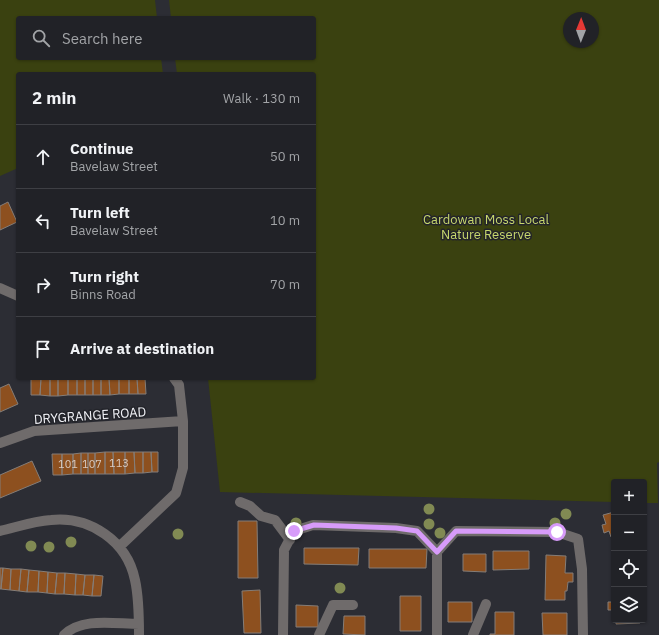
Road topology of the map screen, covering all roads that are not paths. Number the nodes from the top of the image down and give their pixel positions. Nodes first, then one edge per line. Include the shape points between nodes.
1 (0, 288) edge
2 (16, 295) edge
3 (175, 380) edge
4 (183, 421) junction
5 (0, 443) edge
6 (240, 502) dead end
7 (0, 531) edge
8 (290, 540) junction
9 (119, 547) junction
10 (437, 552) junction
11 (486, 604) dead end
12 (353, 605) dead end
13 (139, 624) junction
14 (64, 635) edge
15 (139, 635) edge
16 (283, 635) edge
17 (319, 635) edge
18 (437, 635) edge
19 (473, 635) edge
20 (583, 635) edge

1 - 2 street
3 - 4 street via 179,385
4 - 5 street, DRYGRANGE ROAD via 34,431
4 - 9 street via 183,468 176,493
6 - 8 street via 250,506 261,516 275,520
7 - 9 street via 35,522 65,519 93,526
8 - 10 street via 294,531 314,525 396,528 417,531
8 - 16 street via 284,550
9 - 13 street via 135,579
10 - 18 street
10 - 20 street via 456,531 557,532 578,539 582,569
11 - 19 street
12 - 17 street via 333,605
13 - 14 street via 81,624
13 - 15 street

